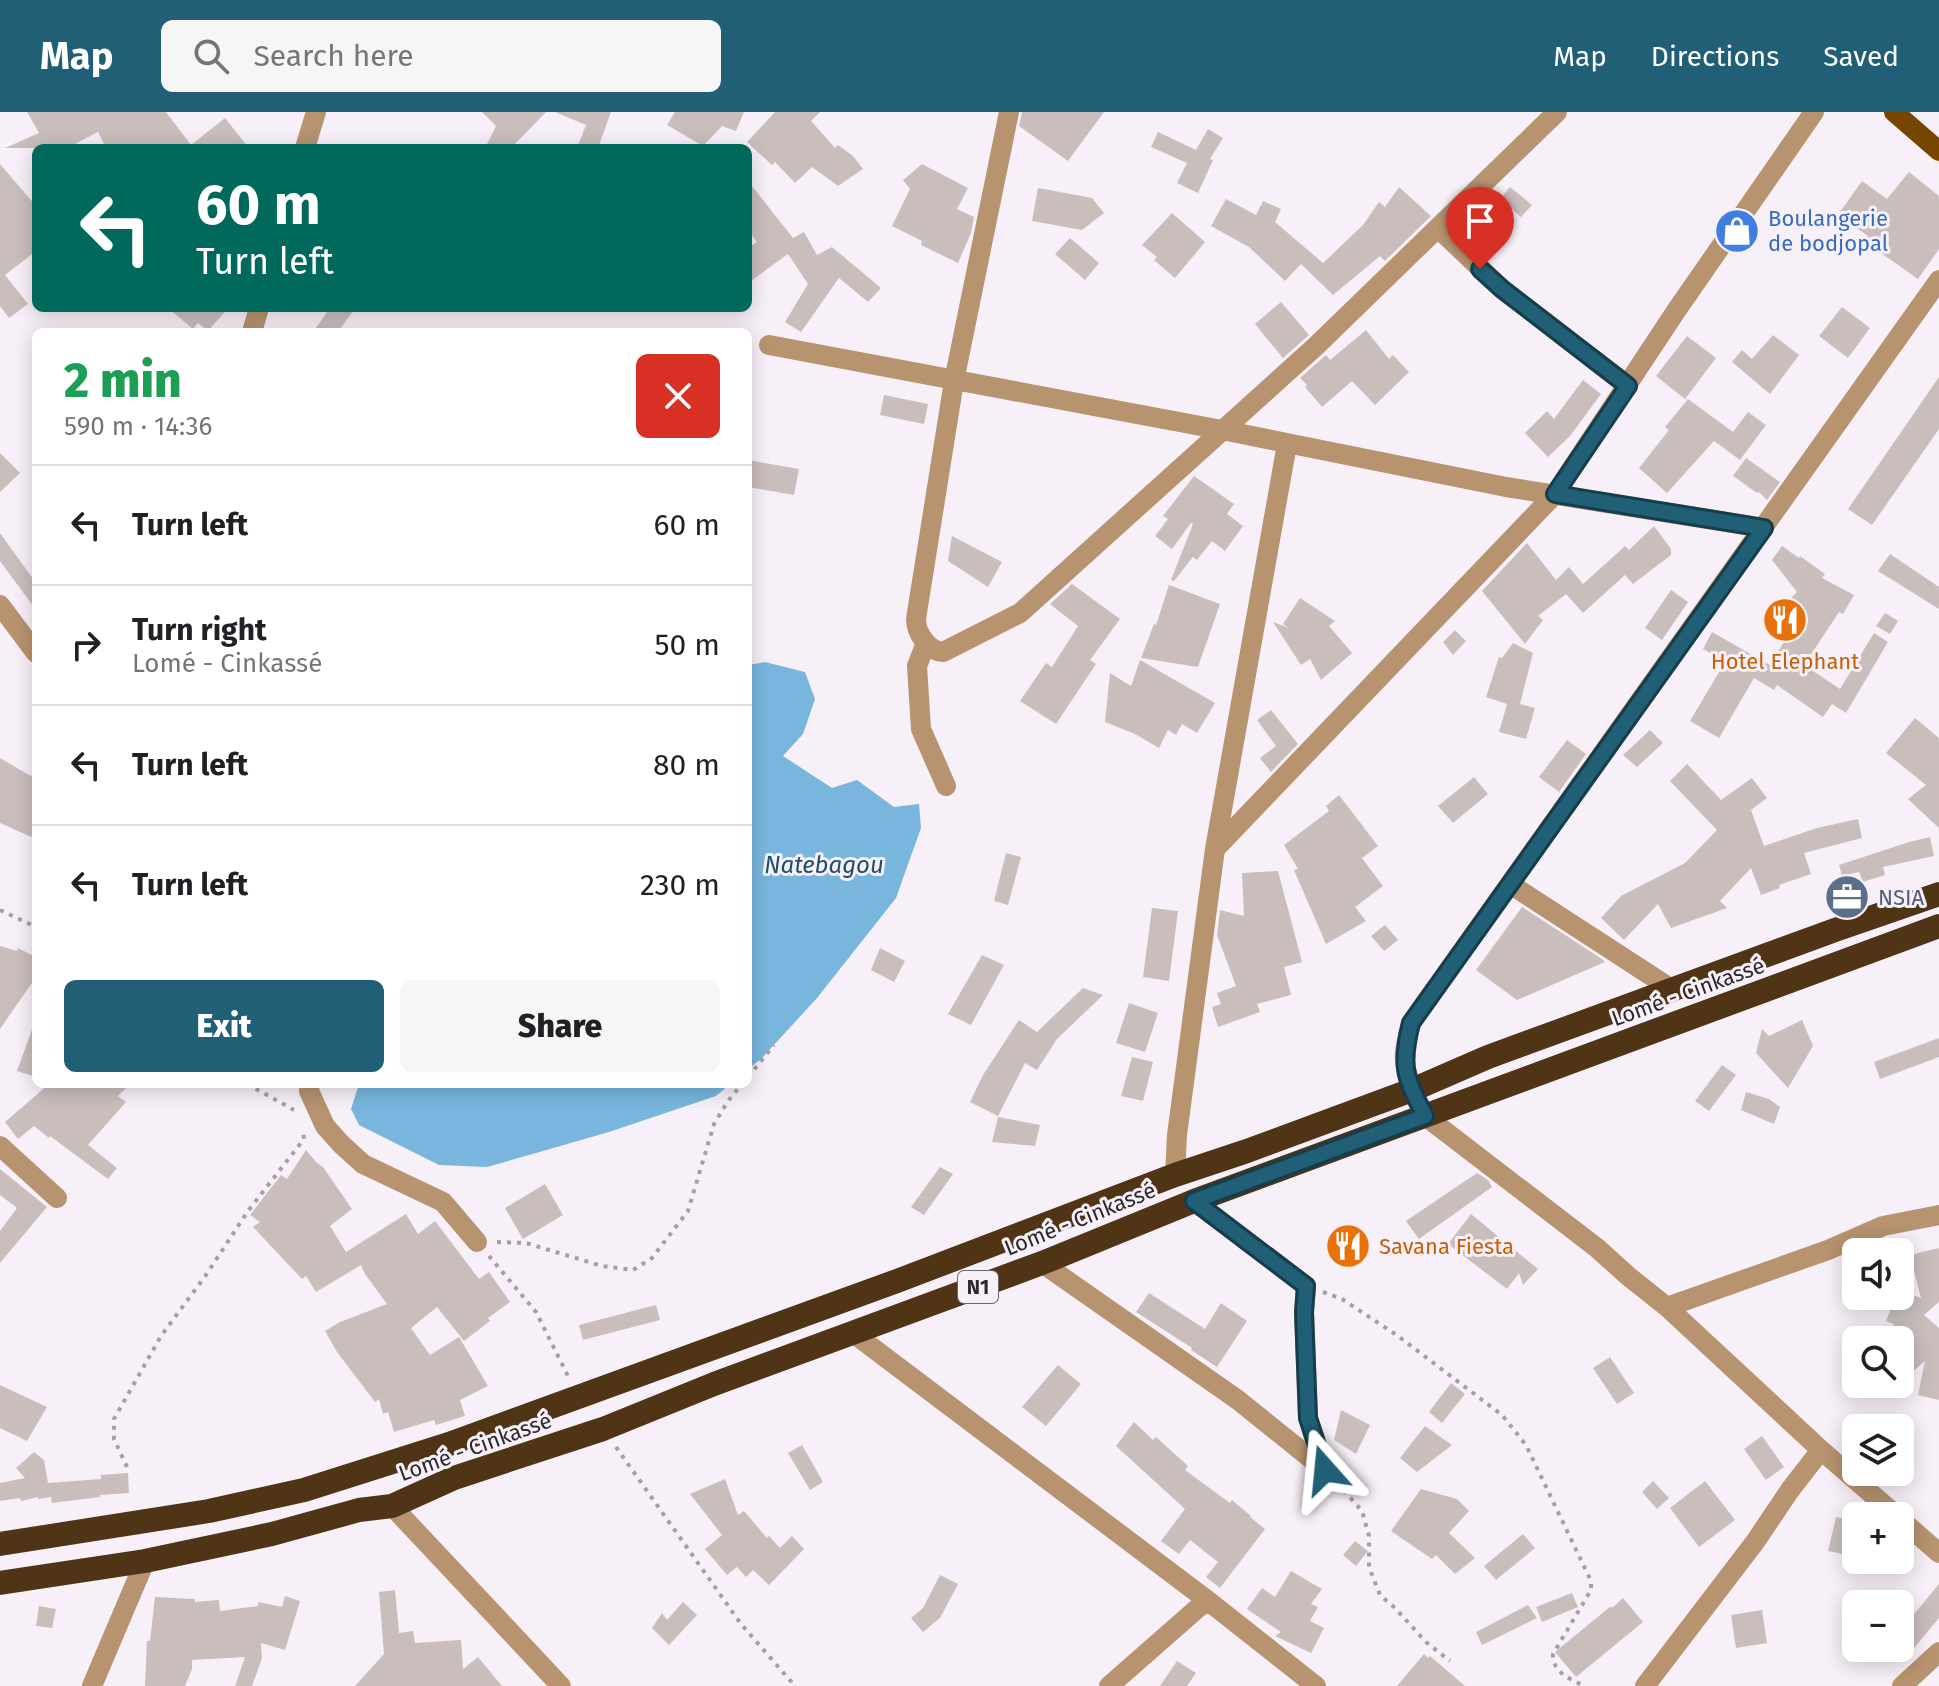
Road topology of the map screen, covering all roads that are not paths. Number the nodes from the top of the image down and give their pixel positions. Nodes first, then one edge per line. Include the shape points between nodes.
1 (316, 112) edge
2 (1009, 112) edge
3 (1557, 112) edge
4 (1814, 112) edge
5 (1894, 112) edge
6 (306, 144) edge
7 (1939, 151) edge
8 (1438, 228) junction
9 (1939, 280) edge
10 (769, 345) dead end
11 (954, 381) junction
12 (1628, 386) junction
13 (1222, 430) junction
14 (1287, 444) junction
15 (1555, 494) junction
16 (1764, 528) junction
17 (0, 605) edge
18 (32, 641) edge
19 (926, 643) junction
20 (946, 786) dead end
21 (1215, 849) junction
22 (1510, 884) junction
23 (1939, 894) edge
24 (1939, 926) edge
25 (1673, 990) junction
26 (310, 1088) edge
27 (1412, 1090) junction
28 (1425, 1116) junction
29 (0, 1146) edge
30 (1175, 1175) junction
31 (57, 1198) dead end
32 (1194, 1201) junction
33 (1939, 1215) edge
34 (477, 1242) road end
35 (1042, 1263) junction
36 (1667, 1307) junction
37 (853, 1333) junction
38 (1821, 1450) junction
39 (1881, 1502) edge
40 (392, 1506) junction
41 (1914, 1531) edge
42 (0, 1544) edge
43 (1939, 1553) edge
44 (145, 1561) junction
45 (0, 1583) edge
46 (1207, 1600) junction
47 (1939, 1652) edge
48 (92, 1686) edge
49 (561, 1686) edge
50 (1109, 1686) edge
51 (1316, 1686) edge
52 (1645, 1686) edge
53 (1902, 1686) edge

1 - 6 street
2 - 11 street
3 - 8 street
4 - 12 street
5 - 7 main road
8 - 12 street via 1502,289
8 - 13 street
9 - 16 street
10 - 11 street
11 - 13 street
11 - 19 street via 916,619
12 - 15 street
13 - 14 street
13 - 19 street via 1020,613 943,652
14 - 15 street
14 - 21 street
15 - 16 street
15 - 21 street
16 - 22 street
17 - 18 street
19 - 20 street via 917,666 921,729
21 - 30 street
22 - 25 street
22 - 27 street via 1411,1023 1404,1066
23 - 25 highway, Lomé - Cinkassé / N1
24 - 28 highway, Lomé - Cinkassé / N1
25 - 27 highway, Lomé - Cinkassé / N1
26 - 34 street via 325,1126 363,1164 443,1202
27 - 28 highway
27 - 30 highway, Lomé - Cinkassé / N1
28 - 32 highway, Lomé - Cinkassé / N1
28 - 36 street
29 - 31 street
30 - 42 highway, Lomé - Cinkassé / N1 via 579,1398 304,1490 181,1516
32 - 35 highway, Lomé - Cinkassé / N1
32 - 35 street via 1306,1286 1308,1418 1325,1470 1238,1400
33 - 36 street via 1883,1226
35 - 37 highway, Lomé - Cinkassé / N1
36 - 38 street
37 - 40 highway, Lomé - Cinkassé / N1 via 603,1429 454,1478
37 - 46 street
38 - 39 street
38 - 52 street
40 - 44 highway, Lomé - Cinkassé / N1
40 - 49 street
41 - 43 street
44 - 45 highway, Lomé - Cinkassé / N1
44 - 48 street
46 - 50 street
46 - 51 street
47 - 53 street

